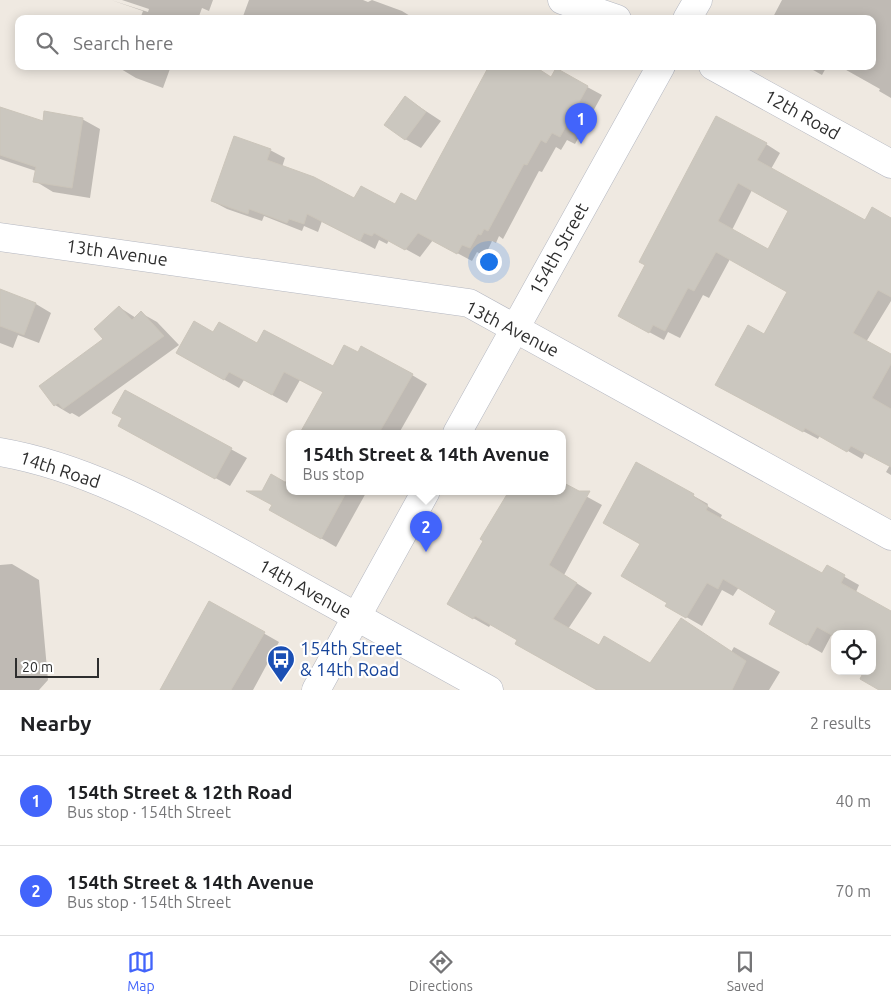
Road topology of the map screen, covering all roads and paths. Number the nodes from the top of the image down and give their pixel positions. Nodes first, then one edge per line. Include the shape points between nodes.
1 (562, 0) edge
2 (698, 0) edge
3 (605, 15) edge
4 (689, 15) edge
5 (659, 70) edge
6 (720, 70) edge
7 (891, 164) edge
8 (0, 237) edge
9 (515, 328) junction
10 (459, 430) edge
11 (0, 452) edge
12 (120, 490) joint
13 (424, 495) edge
14 (891, 536) edge
15 (357, 617) junction
16 (316, 690) edge
17 (489, 690) edge

1 - 3 street
2 - 4 street
5 - 9 street, 154th Street
6 - 7 street, 12th Road
8 - 9 street, 13th Avenue via 469,303
9 - 10 street, 154th Street
9 - 14 street, 13th Avenue
11 - 12 street, 14th Road via 56,467
12 - 15 street, 14th Avenue via 158,507
13 - 15 street
15 - 16 street
15 - 17 street, 14th Avenue

